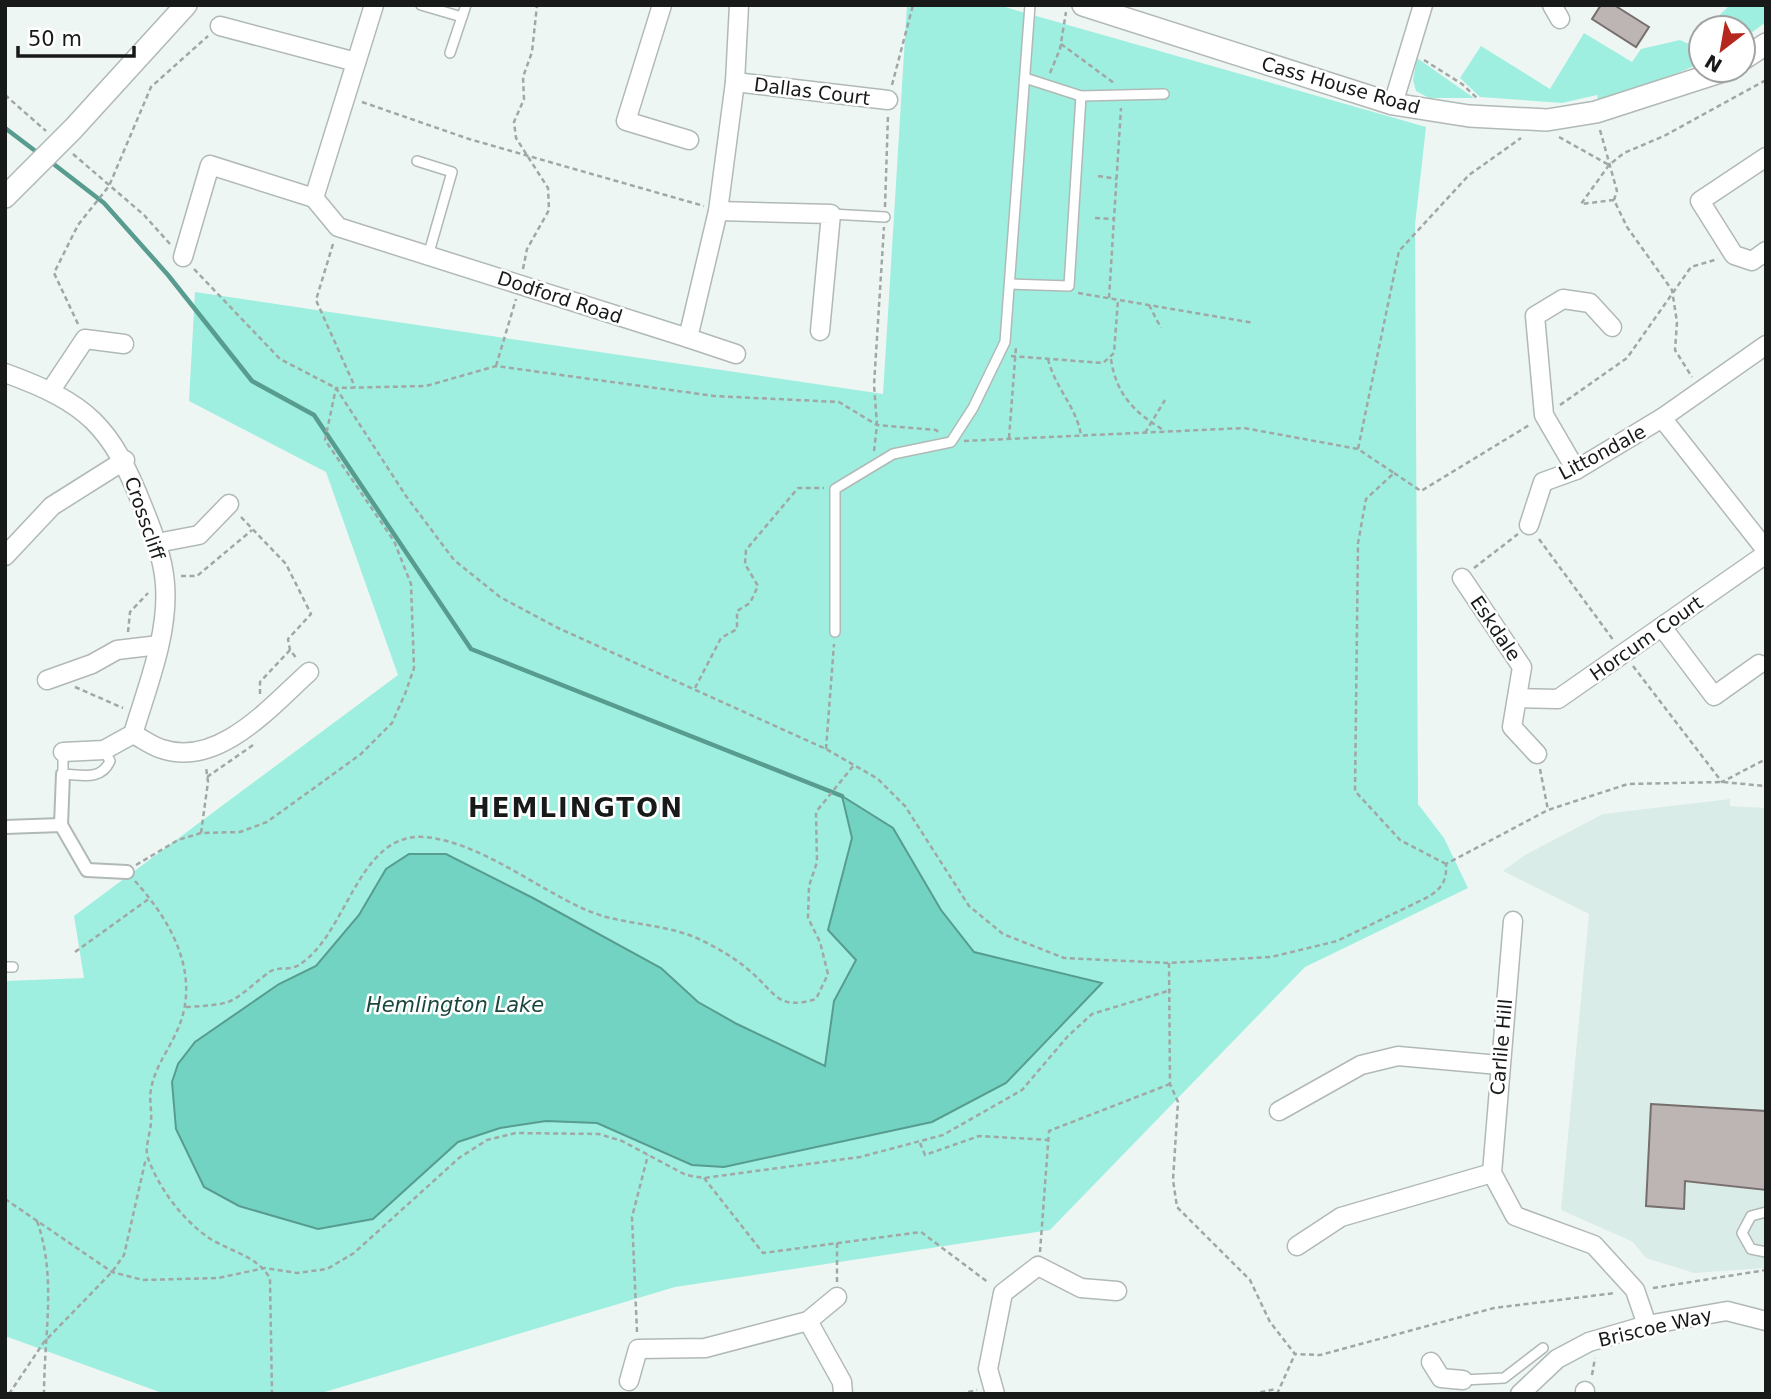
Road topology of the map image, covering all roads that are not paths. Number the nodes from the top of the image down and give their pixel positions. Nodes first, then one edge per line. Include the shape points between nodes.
1 (187, 5) edge
2 (374, 5) edge
3 (421, 5) edge
4 (466, 5) edge
5 (662, 5) edge
6 (1030, 5) edge
7 (1083, 5) edge
8 (1423, 5) edge
9 (738, 6) edge
10 (462, 17) junction
11 (220, 26) road end
12 (450, 53) dead end
13 (356, 62) junction
14 (1025, 78) junction
15 (735, 82) junction
16 (1687, 83) edge
17 (1164, 94) dead end
18 (1081, 96) junction
19 (888, 100) road end
20 (1393, 104) junction
21 (689, 140) dead end
22 (1766, 157) edge
23 (417, 161) dead end
24 (5, 197) edge
25 (314, 198) junction
26 (718, 211) junction
27 (831, 214) junction
28 (885, 217) road end
29 (1766, 251) edge
30 (428, 256) junction
31 (183, 257) road end
32 (1011, 284) junction
33 (1612, 327) dead end
34 (820, 331) dead end
35 (688, 338) junction
36 (124, 344) dead end
37 (1766, 345) edge
38 (736, 354) dead end
39 (5, 373) edge
40 (51, 390) junction
41 (1662, 418) junction
42 (125, 460) junction
43 (1576, 470) junction
44 (229, 504) road end
45 (1529, 525) dead end
46 (157, 543) junction
47 (1766, 552) edge
48 (5, 556) edge
49 (1461, 578) dead end
50 (1662, 626) junction
51 (835, 632) road end
52 (159, 645) junction
53 (1759, 664) dead end
54 (309, 672) road end
55 (52, 678) road end
56 (1518, 698) junction
57 (133, 734) junction
58 (104, 750) junction
59 (63, 752) joint
60 (1537, 754) road end
61 (63, 774) junction
62 (61, 825) junction
63 (5, 827) edge
64 (127, 872) road end
65 (1513, 921) dead end
66 (1499, 1065) junction
67 (1279, 1111) dead end
68 (1492, 1173) junction
69 (1766, 1212) edge
70 (1297, 1246) dead end
71 (1766, 1252) edge
72 (1117, 1291) dead end
73 (837, 1297) road end
74 (808, 1321) junction
75 (1766, 1321) edge
76 (1647, 1325) junction
77 (1543, 1348) dead end
78 (1432, 1362) dead end
79 (1463, 1380) joint
80 (629, 1381) dead end
81 (1437, 1386) edge
82 (843, 1394) edge
83 (995, 1394) edge
84 (1520, 1394) edge

1 - 24 street, bridge via 70,139
2 - 13 street
3 - 10 lane
4 - 10 lane
5 - 21 street via 626,121
6 - 14 lane
7 - 20 street, Cass House Road
8 - 20 street
9 - 15 street
10 - 12 lane
11 - 13 street
13 - 25 street
14 - 18 lane
14 - 32 lane
15 - 19 street, Dallas Court
15 - 26 street
16 - 20 street, Cass House Road via 1596,112 1546,120 1469,116
17 - 18 lane
18 - 32 lane via 1069,286
22 - 29 street via 1700,201 1734,255 1752,261
23 - 30 lane via 452,172
25 - 30 street, Dodford Road via 338,227
25 - 31 street via 211,165
26 - 27 street
26 - 35 street
27 - 28 lane
27 - 34 street
30 - 35 street, Dodford Road
32 - 51 lane via 1005,342 951,442 893,454 835,489
33 - 43 street via 1590,303 1563,299 1535,316 1544,415
35 - 38 street, Dodford Road
36 - 40 street via 85,340
37 - 41 street, Littondale
39 - 40 street, Crosscliff
40 - 42 street, Crosscliff via 93,419
41 - 43 street, Littondale
41 - 47 street
42 - 46 street, Crosscliff
42 - 48 street via 52,506
43 - 45 street, Littondale via 1543,482
44 - 46 street via 199,535
46 - 52 street, Crosscliff via 165,585
47 - 50 street, Horcum Court
49 - 56 street, Eskdale via 1522,667
50 - 53 street via 1714,696
50 - 56 street, Horcum Court via 1558,699
52 - 55 street via 117,650
52 - 57 street, Crosscliff
54 - 57 street via 232,740 203,751 164,750
56 - 60 street, Eskdale via 1512,727
57 - 58 street
58 - 59 street
58 - 61 lane via 110,761 98,776
59 - 61 lane
61 - 62 street
62 - 63 street
62 - 64 street via 86,870
65 - 66 street, Carlile Hill
66 - 67 street via 1398,1056 1361,1065
66 - 68 street, Carlile Hill
68 - 70 street via 1341,1216
68 - 76 street via 1515,1216 1594,1245 1635,1290
69 - 71 lane via 1751,1216 1742,1233 1751,1249
72 - 83 street via 1081,1288 1038,1266 1003,1293 988,1369
73 - 74 street
74 - 80 street via 705,1349 638,1349
74 - 82 street via 842,1382
75 - 76 street, Briscoe Way via 1727,1311
76 - 84 street, Briscoe Way via 1589,1342 1557,1359
77 - 79 lane via 1504,1378
78 - 81 street
79 - 81 street

